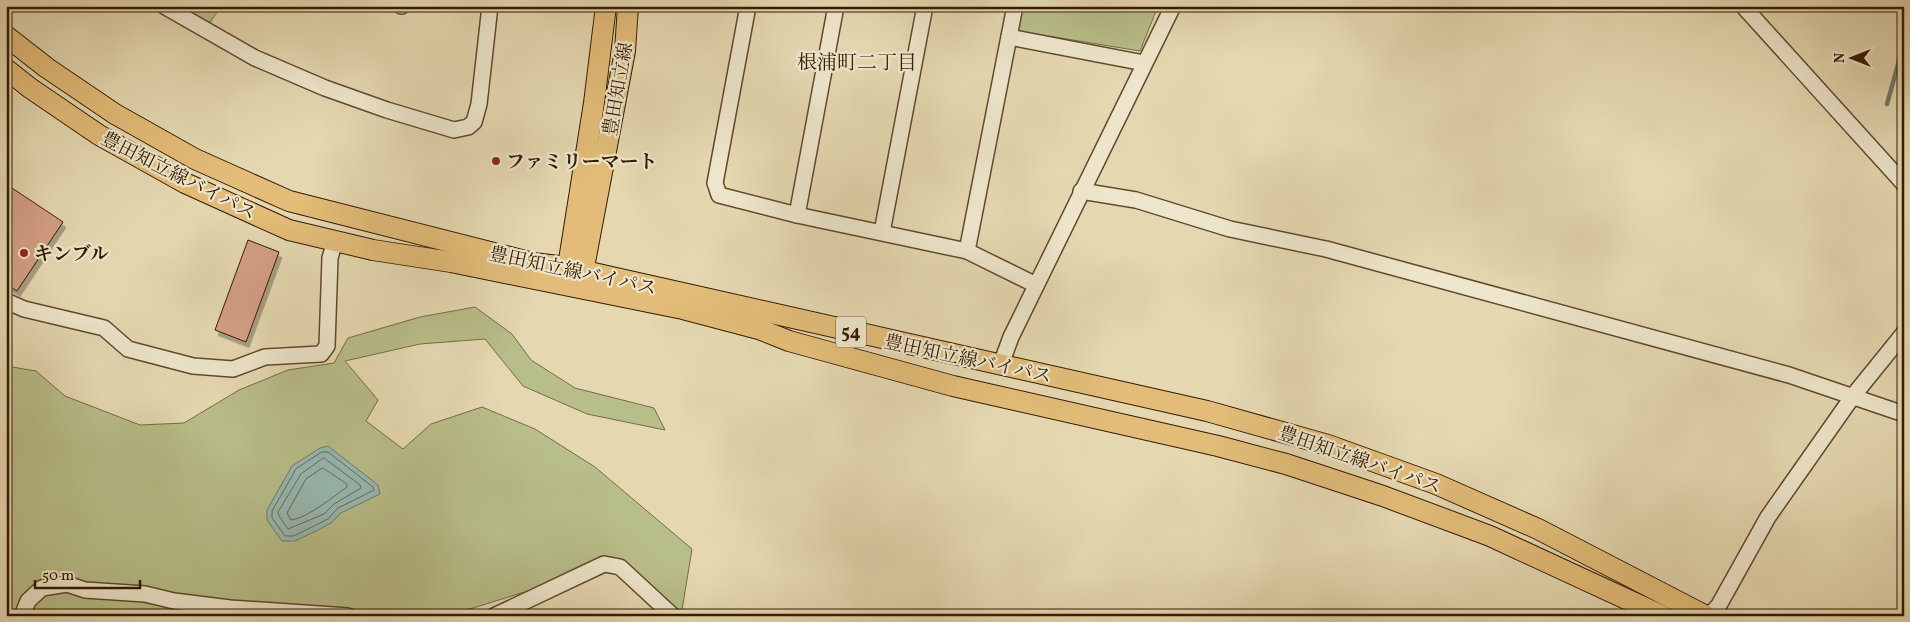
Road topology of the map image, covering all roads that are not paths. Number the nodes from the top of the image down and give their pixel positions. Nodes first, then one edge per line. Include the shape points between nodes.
1 (164, 6) edge
2 (490, 6) edge
3 (606, 6) edge
4 (628, 6) edge
5 (748, 6) edge
6 (836, 6) edge
7 (925, 6) edge
8 (1015, 6) edge
9 (1173, 6) edge
10 (1743, 6) edge
11 (6, 36) edge
12 (1009, 37) junction
13 (1144, 63) junction
14 (6, 68) edge
15 (1904, 184) edge
16 (1081, 191) junction
17 (797, 215) junction
18 (882, 232) junction
19 (335, 241) junction
20 (967, 251) junction
21 (574, 279) junction
22 (1036, 285) junction
23 (6, 301) edge
24 (1904, 333) edge
25 (1001, 364) junction
26 (1853, 396) junction
27 (1904, 414) edge
28 (22, 616) edge
29 (348, 616) edge
30 (494, 616) edge
31 (673, 616) edge
32 (1662, 616) edge
33 (1707, 616) edge

1 - 2 street via 255,58 325,88 454,130 474,122
3 - 21 main road, 豊田知立線
4 - 21 main road, 豊田知立線 via 625,51
5 - 17 street via 715,189 719,195
6 - 17 street
7 - 18 street
8 - 12 street
9 - 13 street
10 - 15 street
11 - 21 main road, 豊田知立線バイパス / 54 via 115,114 195,159 289,201 533,263
12 - 13 street
12 - 20 street
13 - 16 street
14 - 19 main road, 豊田知立線バイパス / 54 via 99,135 184,183 289,230
16 - 22 street
16 - 26 street via 1136,200 1230,229 1326,249 1789,375
17 - 18 street
18 - 20 street
19 - 21 main road, 豊田知立線バイパス / 54 via 373,250
19 - 23 street via 330,258 327,346 321,354 265,357 233,369 193,366 128,349 104,328 24,309
20 - 22 street
21 - 25 main road, 豊田知立線バイパス / 54
21 - 32 main road, 豊田知立線バイパス / 54 via 628,297 683,309 953,386 1286,464 1490,536
22 - 25 street via 1010,336
24 - 26 street
25 - 33 main road, 豊田知立線バイパス / 54 via 1207,411 1328,445 1382,464 1538,529
26 - 27 street
26 - 33 street via 1768,516 1718,605
28 - 29 street via 28,601 42,588 67,584 85,590 145,594 220,607
30 - 31 street via 610,564 620,567

